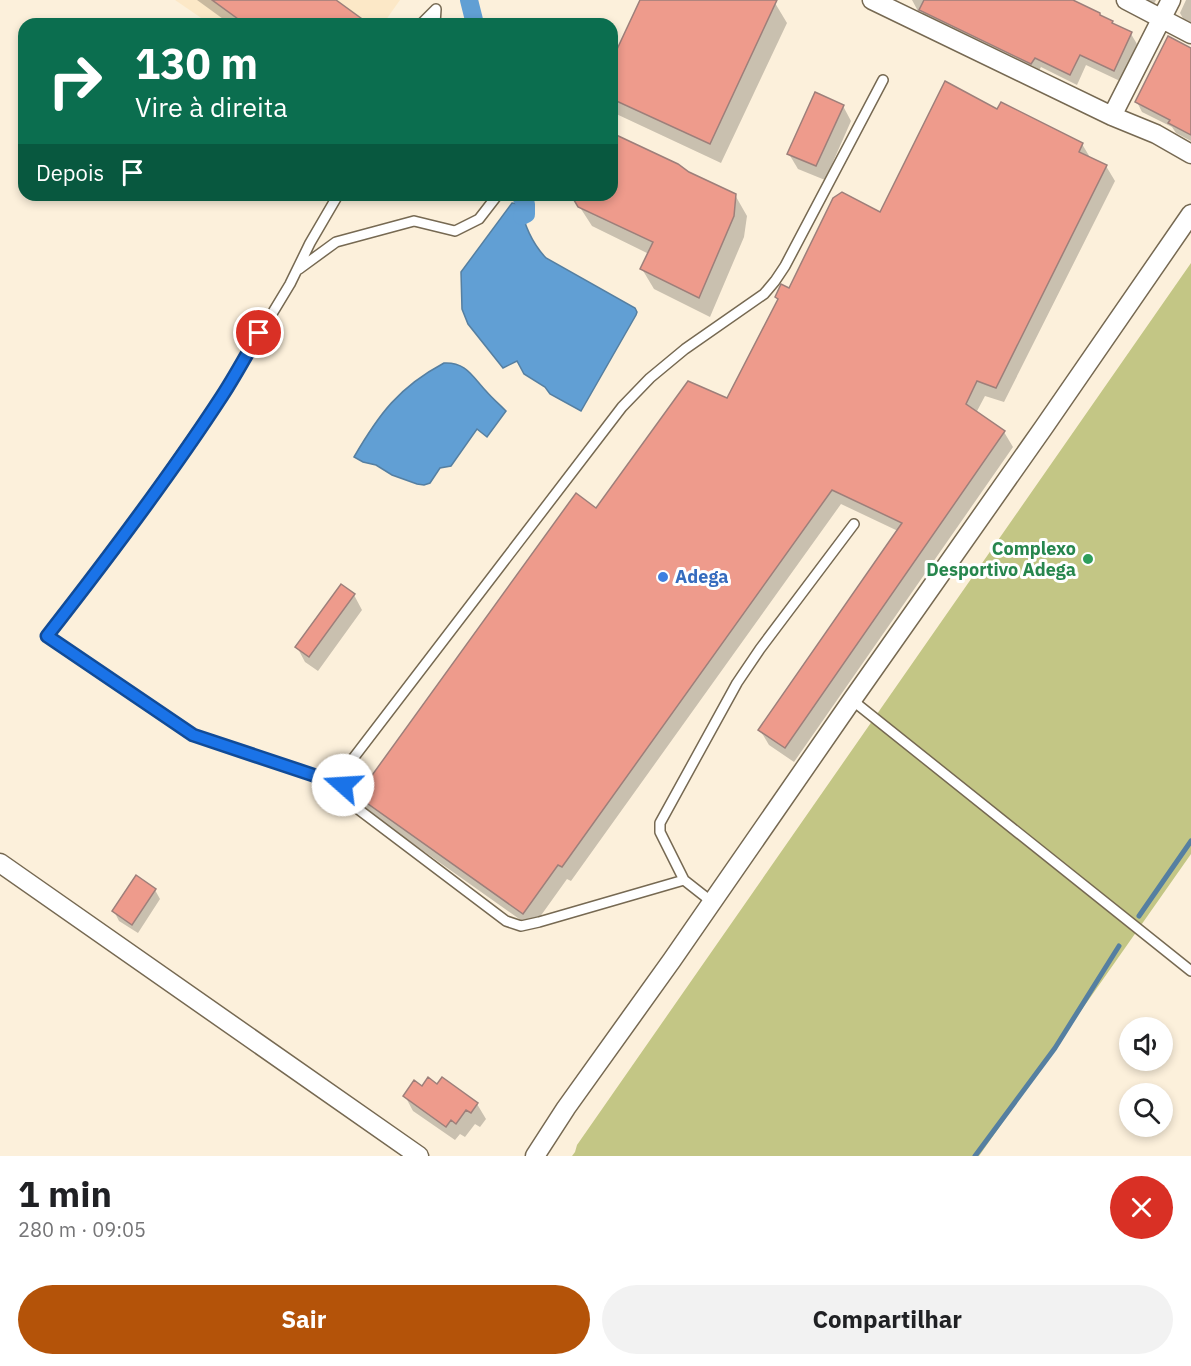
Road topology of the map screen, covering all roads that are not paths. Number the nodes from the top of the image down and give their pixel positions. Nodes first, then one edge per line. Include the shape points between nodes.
1 (1126, 0) edge
2 (1171, 0) edge
3 (883, 2) edge
4 (427, 18) edge
5 (435, 18) edge
6 (1161, 18) junction
7 (1191, 34) edge
8 (883, 80) dead end
9 (1112, 116) junction
10 (1191, 154) edge
11 (334, 201) edge
12 (493, 201) edge
13 (1191, 214) edge
14 (297, 270) junction
15 (855, 524) dead end
16 (852, 700) junction
17 (343, 785) junction
18 (0, 863) edge
19 (684, 880) junction
20 (712, 902) junction
21 (1191, 971) edge
22 (419, 1156) edge
23 (535, 1156) edge

1 - 6 street
2 - 6 street
3 - 9 street
4 - 5 lane via 436,9
6 - 7 street
6 - 9 street
8 - 17 lane via 775,281 764,294 685,349 622,406 345,769
9 - 10 street
11 - 14 lane
12 - 14 lane via 479,219 455,231 414,221 336,242
13 - 16 street
14 - 17 lane via 223,396 115,549 47,636 193,735
15 - 19 lane via 737,683 660,823 660,832
16 - 20 street
16 - 21 lane
17 - 19 lane via 350,803 506,921 521,926
18 - 22 street
19 - 20 lane
20 - 23 street

